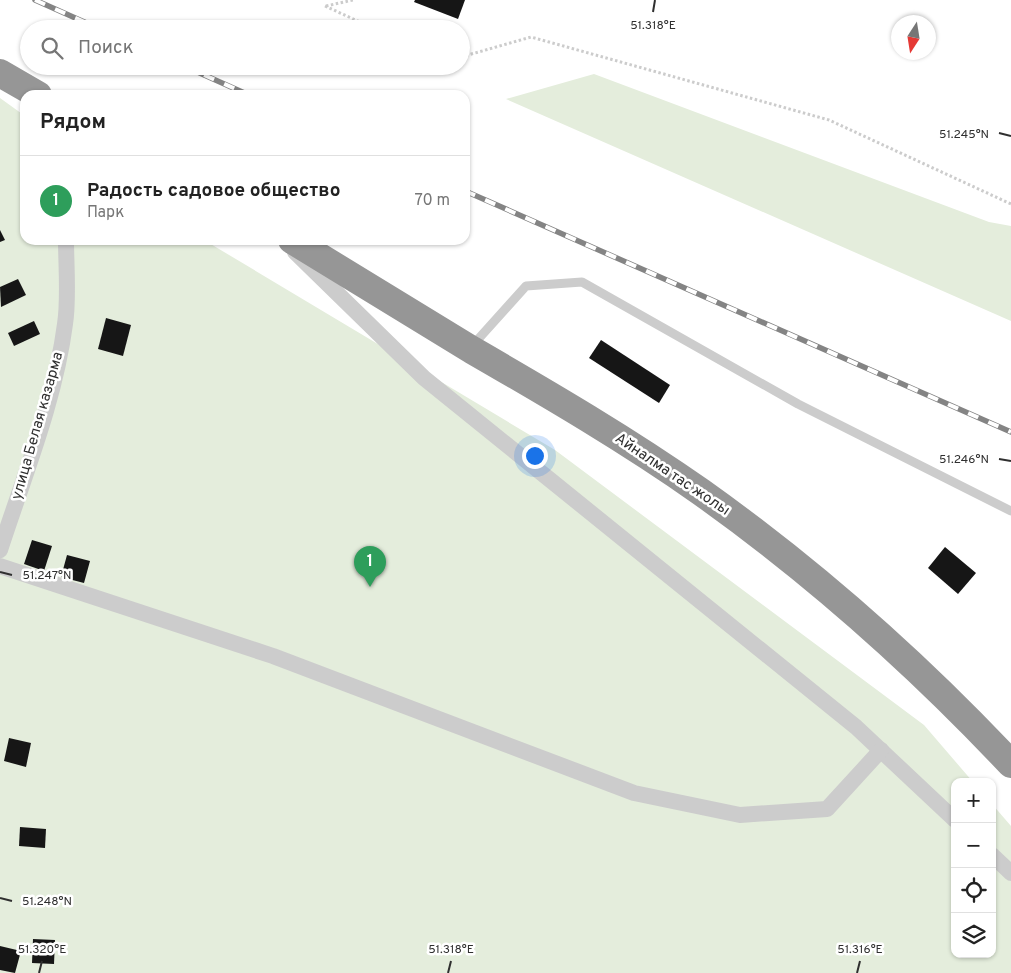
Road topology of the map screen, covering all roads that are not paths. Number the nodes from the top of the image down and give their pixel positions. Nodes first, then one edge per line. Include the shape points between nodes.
1 (0, 73) edge
2 (29, 90) edge
3 (66, 245) edge
4 (287, 245) edge
5 (300, 245) edge
6 (470, 348) junction
7 (1011, 511) edge
8 (0, 550) edge
9 (0, 566) edge
10 (881, 750) junction
11 (1011, 764) edge
12 (951, 816) edge
13 (996, 860) edge
14 (1011, 873) edge

1 - 2 highway
3 - 8 street, улица Белая казарма via 66,321 58,364
4 - 10 street via 424,378
5 - 6 highway, Айналма тас жолы
6 - 7 lane via 526,286 582,282 798,404
6 - 11 highway, Айналма тас жолы via 639,450 765,539 905,660
9 - 10 street via 273,656 634,793 740,815 827,809
10 - 12 street
13 - 14 street

